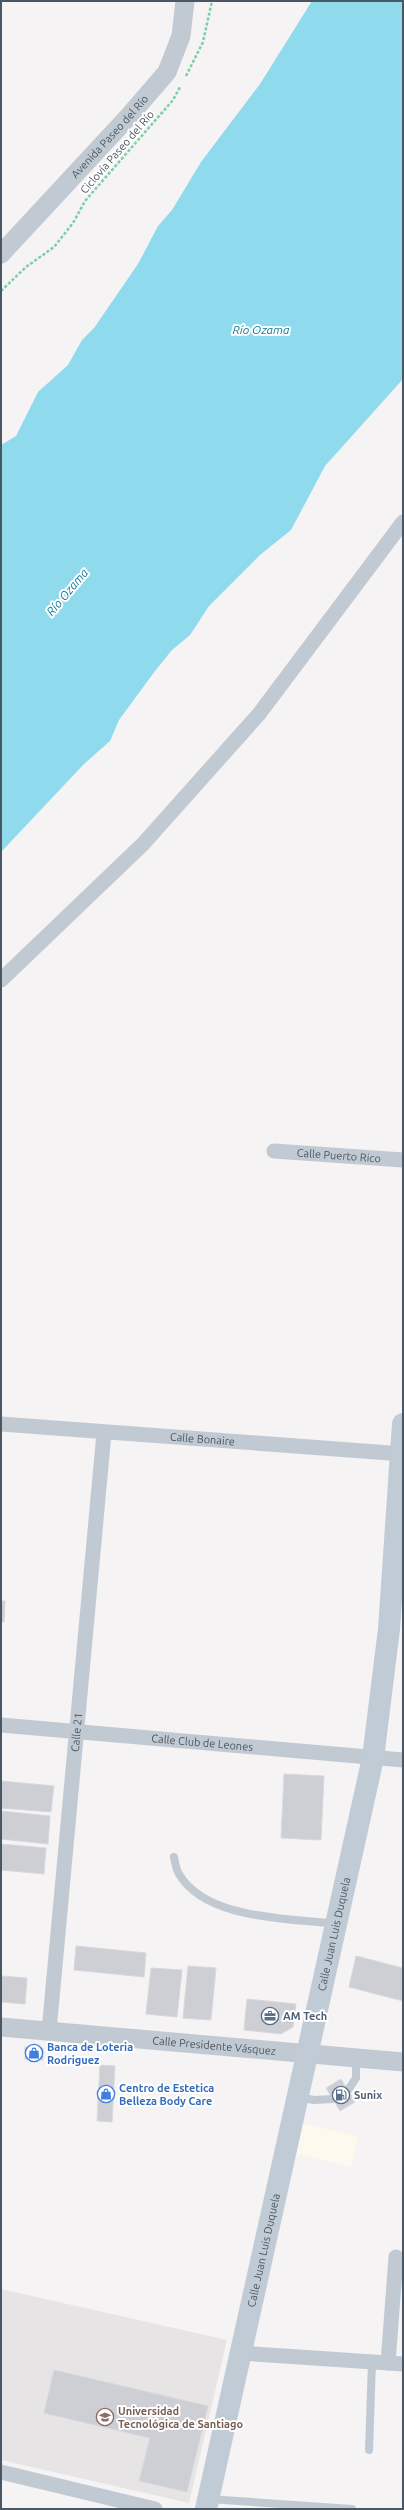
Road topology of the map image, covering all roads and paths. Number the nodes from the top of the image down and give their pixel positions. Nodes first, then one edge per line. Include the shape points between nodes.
1 (185, 1) edge
2 (212, 1) edge
3 (1, 254) edge
4 (1, 292) edge
5 (403, 522) edge
6 (1, 980) edge
7 (274, 1151) dead end
8 (403, 1160) edge
9 (1, 1424) edge
10 (403, 1424) edge
11 (104, 1433) junction
12 (402, 1454) edge
13 (1, 1725) edge
14 (77, 1732) junction
15 (373, 1758) junction
16 (403, 1760) edge
17 (174, 1857) dead end
18 (336, 1924) junction
19 (1, 2027) edge
20 (49, 2031) junction
21 (307, 2055) junction
22 (356, 2059) junction
23 (403, 2062) edge
24 (348, 2090) dead end
25 (297, 2097) junction
26 (333, 2099) dead end
27 (396, 2257) dead end
28 (240, 2353) junction
29 (372, 2362) junction
30 (388, 2363) junction
31 (403, 2364) edge
32 (369, 2450) dead end
33 (1, 2472) edge
34 (207, 2504) edge
35 (154, 2509) edge
36 (352, 2509) edge

1 - 3 street, Avenida Paseo del Río via 181,36 167,72
2 - 4 path, Ciclovía Paseo del Río via 203,42 172,100 85,201 73,224 54,247 26,267
5 - 6 street via 259,714 143,844
7 - 8 street, Calle Puerto Rico
9 - 11 street, Calle Bonaire
10 - 12 main road, Calle Juan Luis Duquela
11 - 12 street, Calle Bonaire
11 - 14 street, Calle 21
12 - 15 main road, Calle Juan Luis Duquela via 390,1629
13 - 14 street, Calle Club de Leones
14 - 15 street, Calle Club de Leones
14 - 20 street, Calle 21
15 - 16 street, Calle Club de Leones
15 - 18 main road, Calle Juan Luis Duquela
17 - 18 lane via 178,1874 191,1889 211,1904 236,1912
18 - 21 main road, Calle Juan Luis Duquela
19 - 20 street, Calle Presidente Vásquez
20 - 21 street, Calle Presidente Vásquez
21 - 22 street, Calle Presidente Vásquez
21 - 25 main road, Calle Juan Luis Duquela
22 - 23 street, Calle Presidente Vásquez
22 - 24 lane via 356,2078
25 - 26 lane via 314,2100
25 - 28 main road, Calle Juan Luis Duquela
27 - 30 street
28 - 29 street
28 - 34 main road, Calle Juan Luis Duquela
29 - 30 street
29 - 32 lane
30 - 31 street
33 - 35 street
34 - 36 lane

